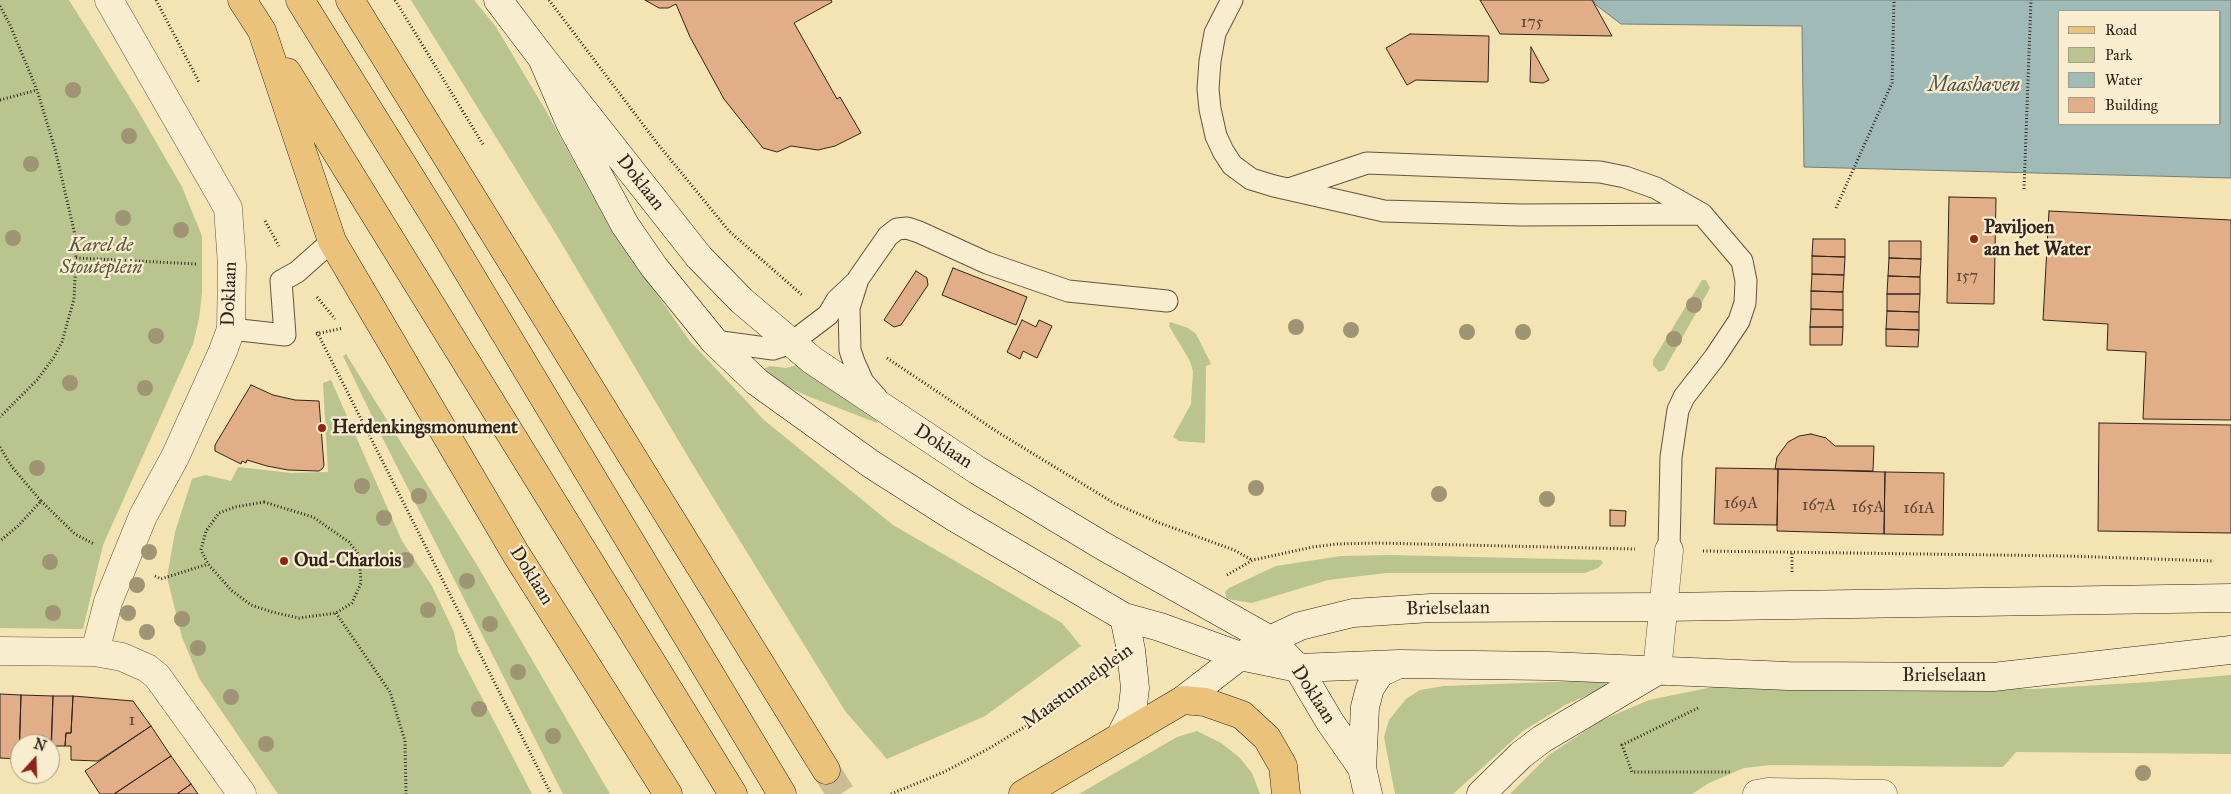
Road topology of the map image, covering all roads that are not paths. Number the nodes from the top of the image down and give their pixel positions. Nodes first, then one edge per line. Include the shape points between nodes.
1 (109, 0) edge
2 (242, 0) edge
3 (300, 0) edge
4 (350, 0) edge
5 (498, 0) edge
6 (1232, 0) edge
7 (262, 31) junction
8 (542, 58) junction
9 (1289, 189) junction
10 (1702, 214) junction
11 (332, 241) junction
12 (858, 279) junction
13 (1168, 300) dead end
14 (231, 328) junction
15 (714, 341) junction
16 (791, 343) junction
17 (889, 411) junction
18 (1669, 550) joint
19 (2231, 598) edge
20 (1665, 607) junction
21 (1124, 617) junction
22 (1270, 640) junction
23 (2231, 650) edge
24 (0, 652) edge
25 (95, 652) junction
26 (1240, 656) junction
27 (1399, 664) junction
28 (1298, 668) junction
29 (1656, 671) junction
30 (1183, 700) junction
31 (1121, 735) junction
32 (826, 770) tunnel mouth
33 (1365, 781) edge
34 (242, 794) edge
35 (668, 794) edge
36 (733, 794) edge
37 (782, 794) edge
38 (1022, 794) edge
39 (1286, 794) edge
40 (1481, 794) edge
41 (1757, 794) edge
42 (1883, 794) edge

1 - 14 main road, Doklaan via 228,208 232,265
2 - 7 main road, Doklaan
3 - 37 main road via 447,236
4 - 32 main road
5 - 8 main road, Doklaan
6 - 9 lane via 1215,33 1210,61 1208,89 1216,136 1232,165 1244,174 1266,184
7 - 11 main road, Doklaan
7 - 36 main road
8 - 15 main road, Doklaan via 570,123 625,225
8 - 16 main road, Doklaan via 699,257 742,301
9 - 10 lane via 1384,211 1521,215
9 - 10 lane via 1367,163 1600,172 1656,188
10 - 18 lane via 1742,262 1746,281 1745,303 1739,321 1678,410 1671,457
11 - 14 lane via 297,272 280,281 285,335
11 - 35 main road, Doklaan via 516,554
12 - 13 lane via 888,236 897,229 907,228 987,263 1068,291
12 - 16 lane via 828,315
12 - 17 lane via 849,308 850,350 863,382
14 - 25 main road, Doklaan via 174,457 143,516 108,602
15 - 16 lane via 773,349
15 - 21 main road, Doklaan via 757,382 871,464
16 - 17 main road, Doklaan
17 - 22 main road, Doklaan via 1103,546
18 - 20 main road
19 - 20 main road, Brielselaan
20 - 22 main road, Brielselaan via 1383,610 1330,617
20 - 29 main road
21 - 26 main road, Doklaan via 1160,626
21 - 31 main road via 1131,650 1135,701
22 - 26 main road, Brielselaan
22 - 28 main road, Doklaan
23 - 29 main road, Brielselaan via 1993,677 1788,676
24 - 25 main road
25 - 34 main road via 134,662 157,676
26 - 28 main road, Brielselaan
26 - 30 main road, Brielselaan
27 - 28 main road, Brielselaan
27 - 29 main road, Brielselaan
27 - 33 main road via 1380,673 1370,688 1365,707
28 - 33 main road, Doklaan
29 - 40 main road via 1542,739
30 - 31 main road
30 - 39 main road via 1205,702 1242,716 1267,738 1283,766
31 - 38 main road
41 - 42 main road

